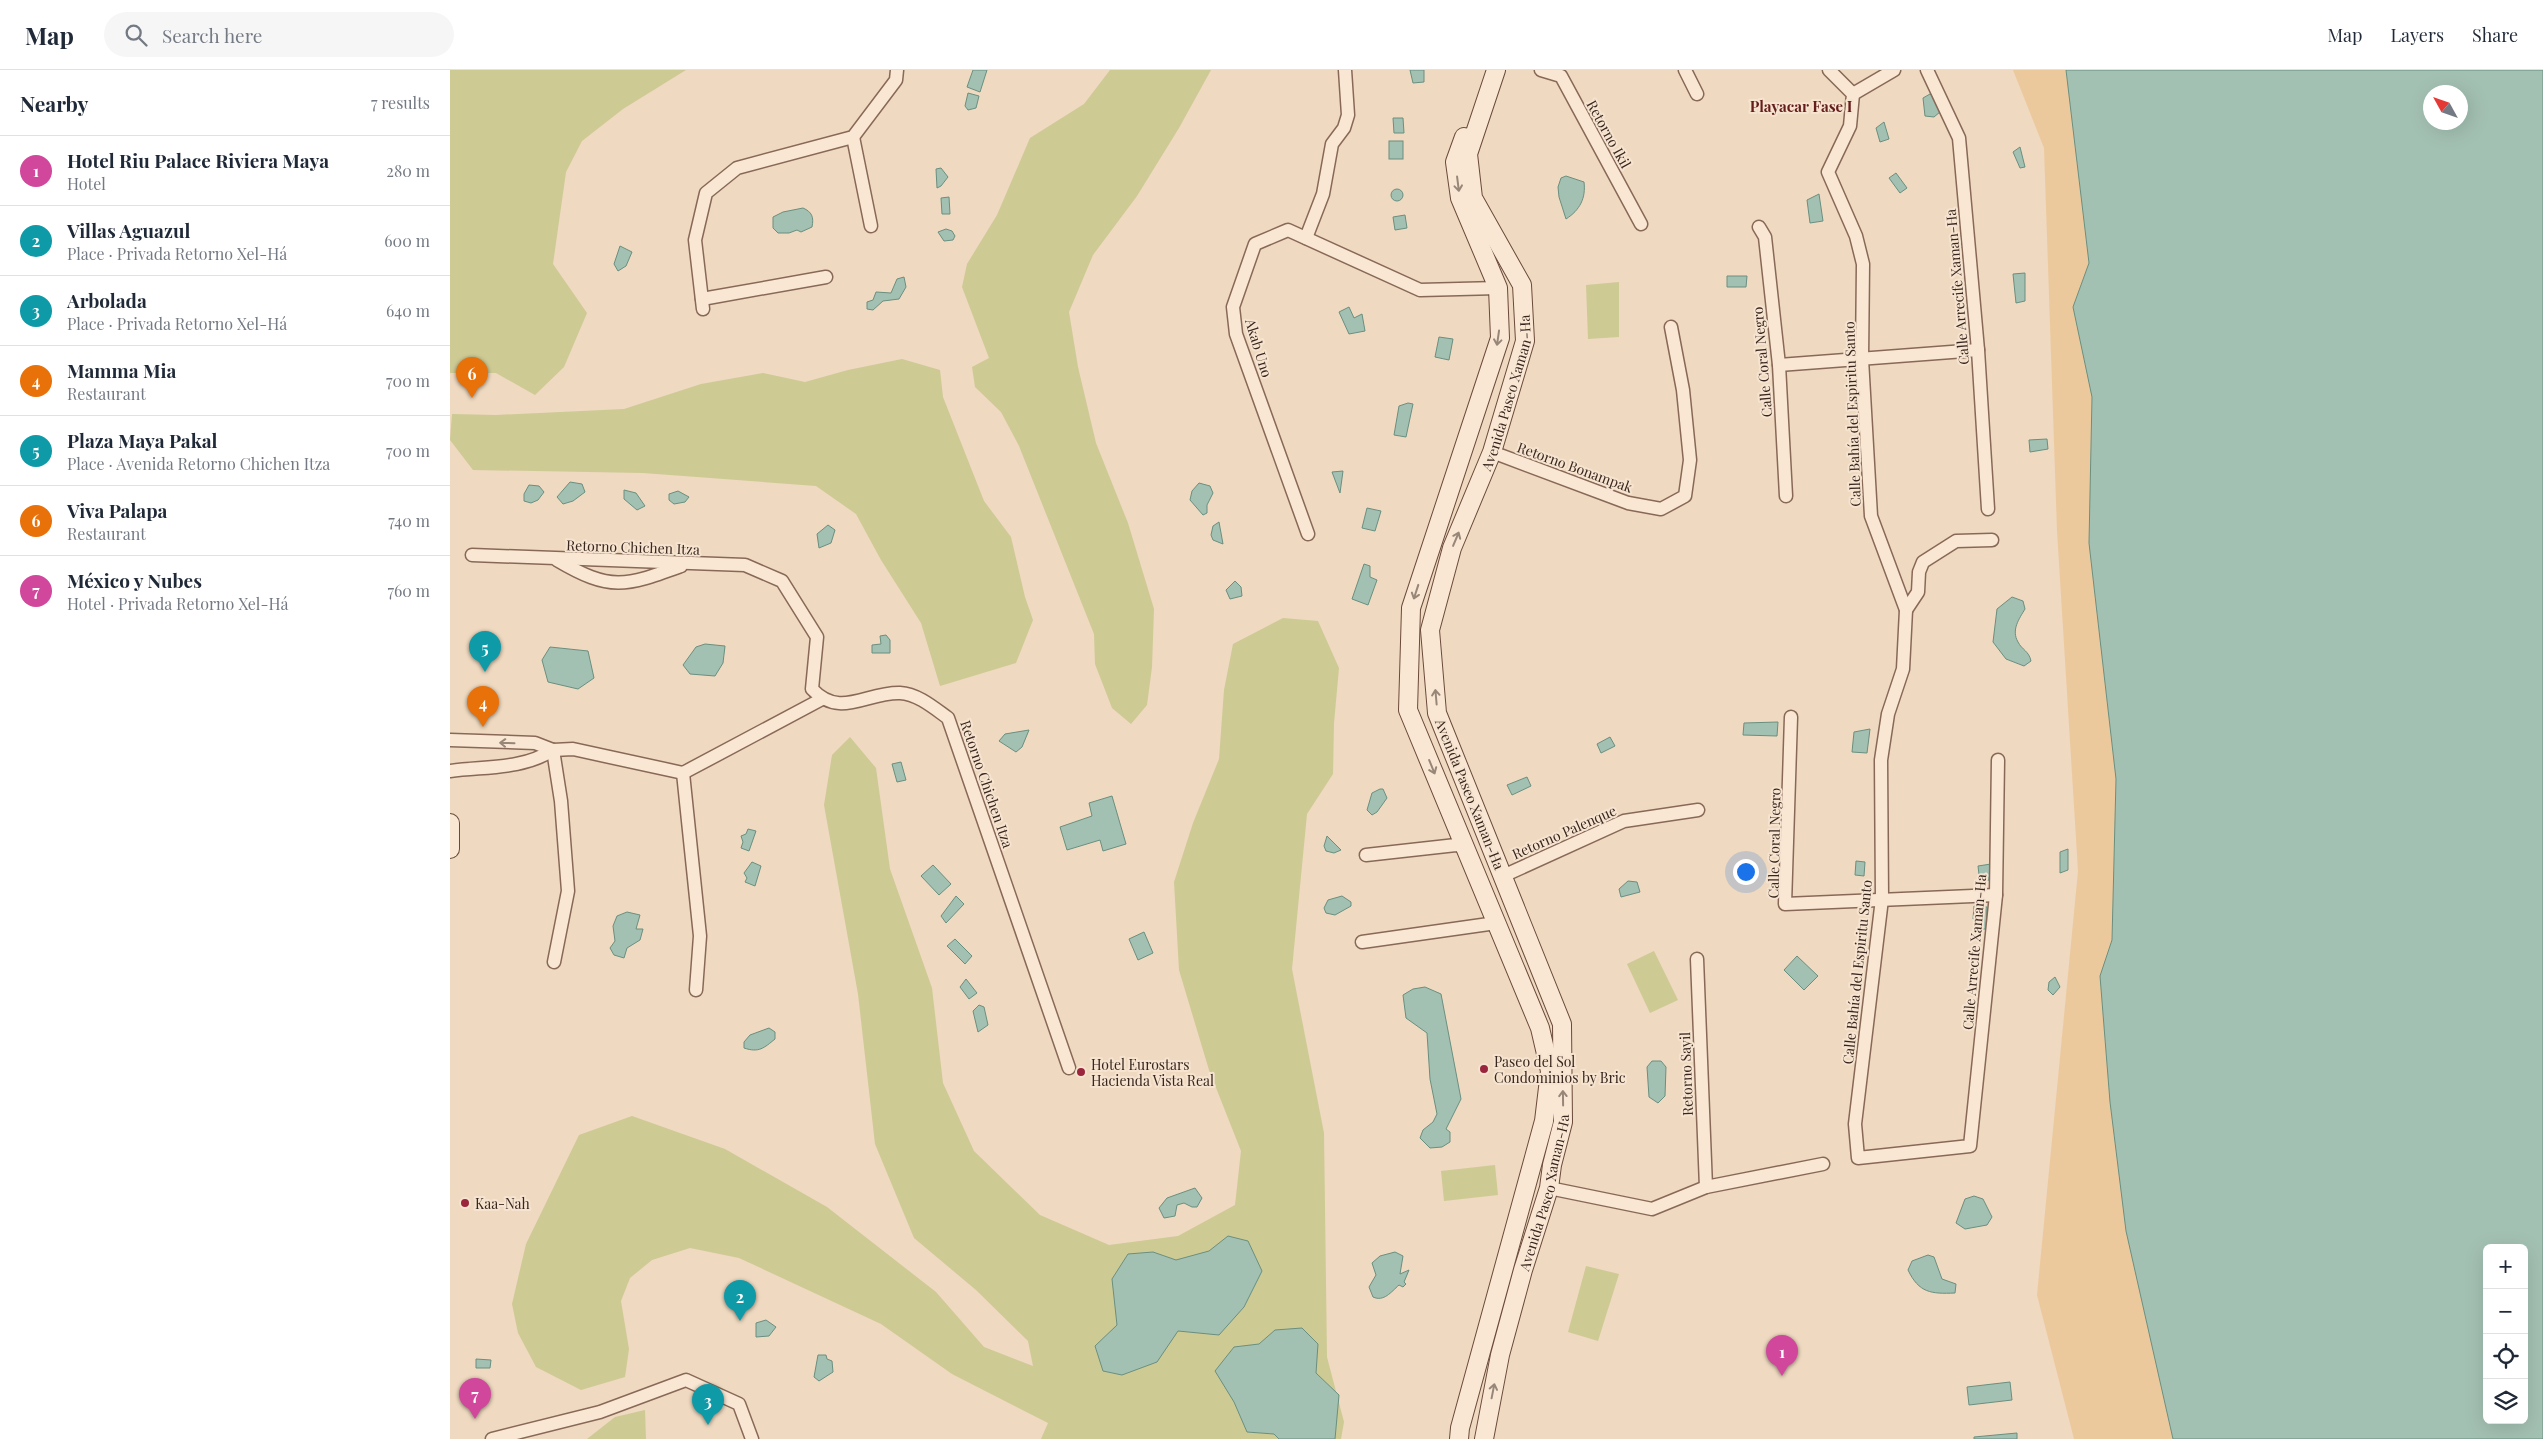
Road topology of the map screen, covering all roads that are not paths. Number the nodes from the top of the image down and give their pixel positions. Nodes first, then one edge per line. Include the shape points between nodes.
1 (897, 70) edge
2 (1345, 70) edge
3 (1486, 70) edge
4 (1496, 70) edge
5 (1541, 70) edge
6 (1685, 70) edge
7 (1829, 70) edge
8 (1894, 70) edge
9 (1927, 70) edge
10 (1697, 94) dead end
11 (1853, 94) junction
12 (853, 137) junction
13 (1642, 224) dead end
14 (871, 226) dead end
15 (1759, 227) dead end
16 (1306, 238) junction
17 (826, 277) dead end
18 (1498, 288) junction
19 (1671, 327) dead end
20 (1978, 350) junction
21 (1862, 359) junction
22 (1779, 365) junction
23 (1481, 395) junction
24 (1506, 402) junction
25 (1492, 452) junction
26 (1786, 496) dead end
27 (1444, 506) junction
28 (1988, 509) dead end
29 (1466, 513) junction
30 (1308, 534) dead end
31 (1992, 540) dead end
32 (472, 555) dead end
33 (556, 559) junction
34 (689, 564) junction
35 (1906, 610) junction
36 (822, 699) junction
37 (1791, 718) dead end
38 (450, 740) edge
39 (553, 750) junction
40 (1998, 760) dead end
41 (450, 771) edge
42 (683, 773) junction
43 (1698, 810) dead end
44 (1477, 812) junction
45 (1455, 822) junction
46 (450, 823) edge
47 (450, 843) edge
48 (1464, 846) junction
49 (450, 849) edge
50 (1366, 855) dead end
51 (1503, 876) junction
52 (1996, 895) junction
53 (1882, 899) junction
54 (1523, 927) junction
55 (1499, 930) junction
56 (1362, 942) dead end
57 (1697, 959) dead end
58 (554, 962) dead end
59 (696, 990) dead end
60 (1069, 1068) dead end
61 (1544, 1120) junction
62 (1563, 1122) junction
63 (1858, 1158) joint
64 (1823, 1164) dead end
65 (1706, 1187) junction
66 (1549, 1188) junction
67 (492, 1439) edge
68 (752, 1439) edge
69 (1459, 1439) edge
70 (1484, 1439) edge

1 - 12 street via 896,80
2 - 16 street via 1348,115 1344,128 1332,144 1323,194
3 -> 18 main road, Avenida Paseo Xaman-Ha via 1456,162 1460,198
4 - 24 main road, Avenida Paseo Xaman-Ha via 1468,154 1473,198 1522,285 1525,341
5 - 13 street, Retorno Ikil via 1560,76
6 - 10 street
7 - 11 street
8 - 11 street
9 - 20 street, Calle Arrecife Xaman-Ha via 1959,138
11 - 21 street, Calle Bahía del Espiritu Santo via 1850,126 1828,172 1856,236 1863,264
12 - 14 street
12 - 17 street via 737,168 706,193 695,240 702,304
15 - 22 street, Calle Coral Negro via 1765,237
16 - 18 street, Akab Uno via 1420,290
16 - 30 street, Akab Uno via 1288,230 1255,244 1233,307 1236,334
18 -> 23 main road, Avenida Paseo Xaman-Ha via 1500,338
19 - 25 street, Retorno Bonampak via 1683,390 1690,460 1685,496 1661,509 1628,503
20 - 21 street
20 - 28 street, Calle Arrecife Xaman-Ha
21 - 22 street
21 - 35 street, Calle Bahía del Espiritu Santo via 1871,516
22 - 26 street, Calle Coral Negro
23 - 24 main road
23 - 27 main road, Avenida Paseo Xaman-Ha
24 - 25 main road, Avenida Paseo Xaman-Ha
25 - 29 main road, Avenida Paseo Xaman-Ha
27 - 29 main road
27 -> 45 main road, Avenida Paseo Xaman-Ha via 1411,608 1408,710
44 -> 29 main road, Avenida Paseo Xaman-Ha via 1437,713 1430,630 1452,548
31 - 35 street via 1956,541 1923,562 1918,592
32 - 33 street, Retorno Chichen Itza
33 - 34 street, Retorno Chichen Itza
33 - 34 street via 605,582 621,584 637,582
34 - 36 street, Retorno Chichen Itza via 745,565 782,581 817,638 812,689
35 - 53 street, Calle Bahía del Espiritu Santo via 1903,669 1888,714 1881,760
36 - 42 street
36 - 60 street, Retorno Chichen Itza via 836,704 900,693 923,700 948,718
37 - 53 street, Calle Coral Negro via 1785,904
39 -> 38 street via 535,744
39 - 41 street via 517,766
39 - 42 street via 573,749
39 - 58 street via 561,801 568,891
40 - 52 street, Calle Arrecife Xaman-Ha
42 - 59 street via 700,936
43 - 51 street, Retorno Palenque via 1624,821
44 - 45 main road
44 - 51 main road, Avenida Paseo Xaman-Ha
45 - 48 main road, Avenida Paseo Xaman-Ha
46 - 47 main road
47 - 49 main road
48 - 50 street via 1456,844
48 - 55 main road, Avenida Paseo Xaman-Ha
51 - 54 main road, Avenida Paseo Xaman-Ha
52 - 53 street
52 - 63 street, Calle Arrecife Xaman-Ha via 1970,1146
53 - 63 street, Calle Bahía del Espiritu Santo via 1855,1124
54 - 55 main road
62 -> 54 main road, Avenida Paseo Xaman-Ha via 1562,1024
55 - 56 street
55 - 61 main road, Avenida Paseo Xaman-Ha via 1540,1028 1550,1071
57 - 65 street, Retorno Sayil
61 - 62 main road
61 - 69 main road, Avenida Paseo Xaman-Ha via 1492,1303
62 - 66 main road, Avenida Paseo Xaman-Ha
64 - 65 street
65 - 66 street via 1652,1210
70 -> 66 main road, Avenida Paseo Xaman-Ha via 1500,1355
67 - 68 street via 600,1412 686,1380 739,1404

